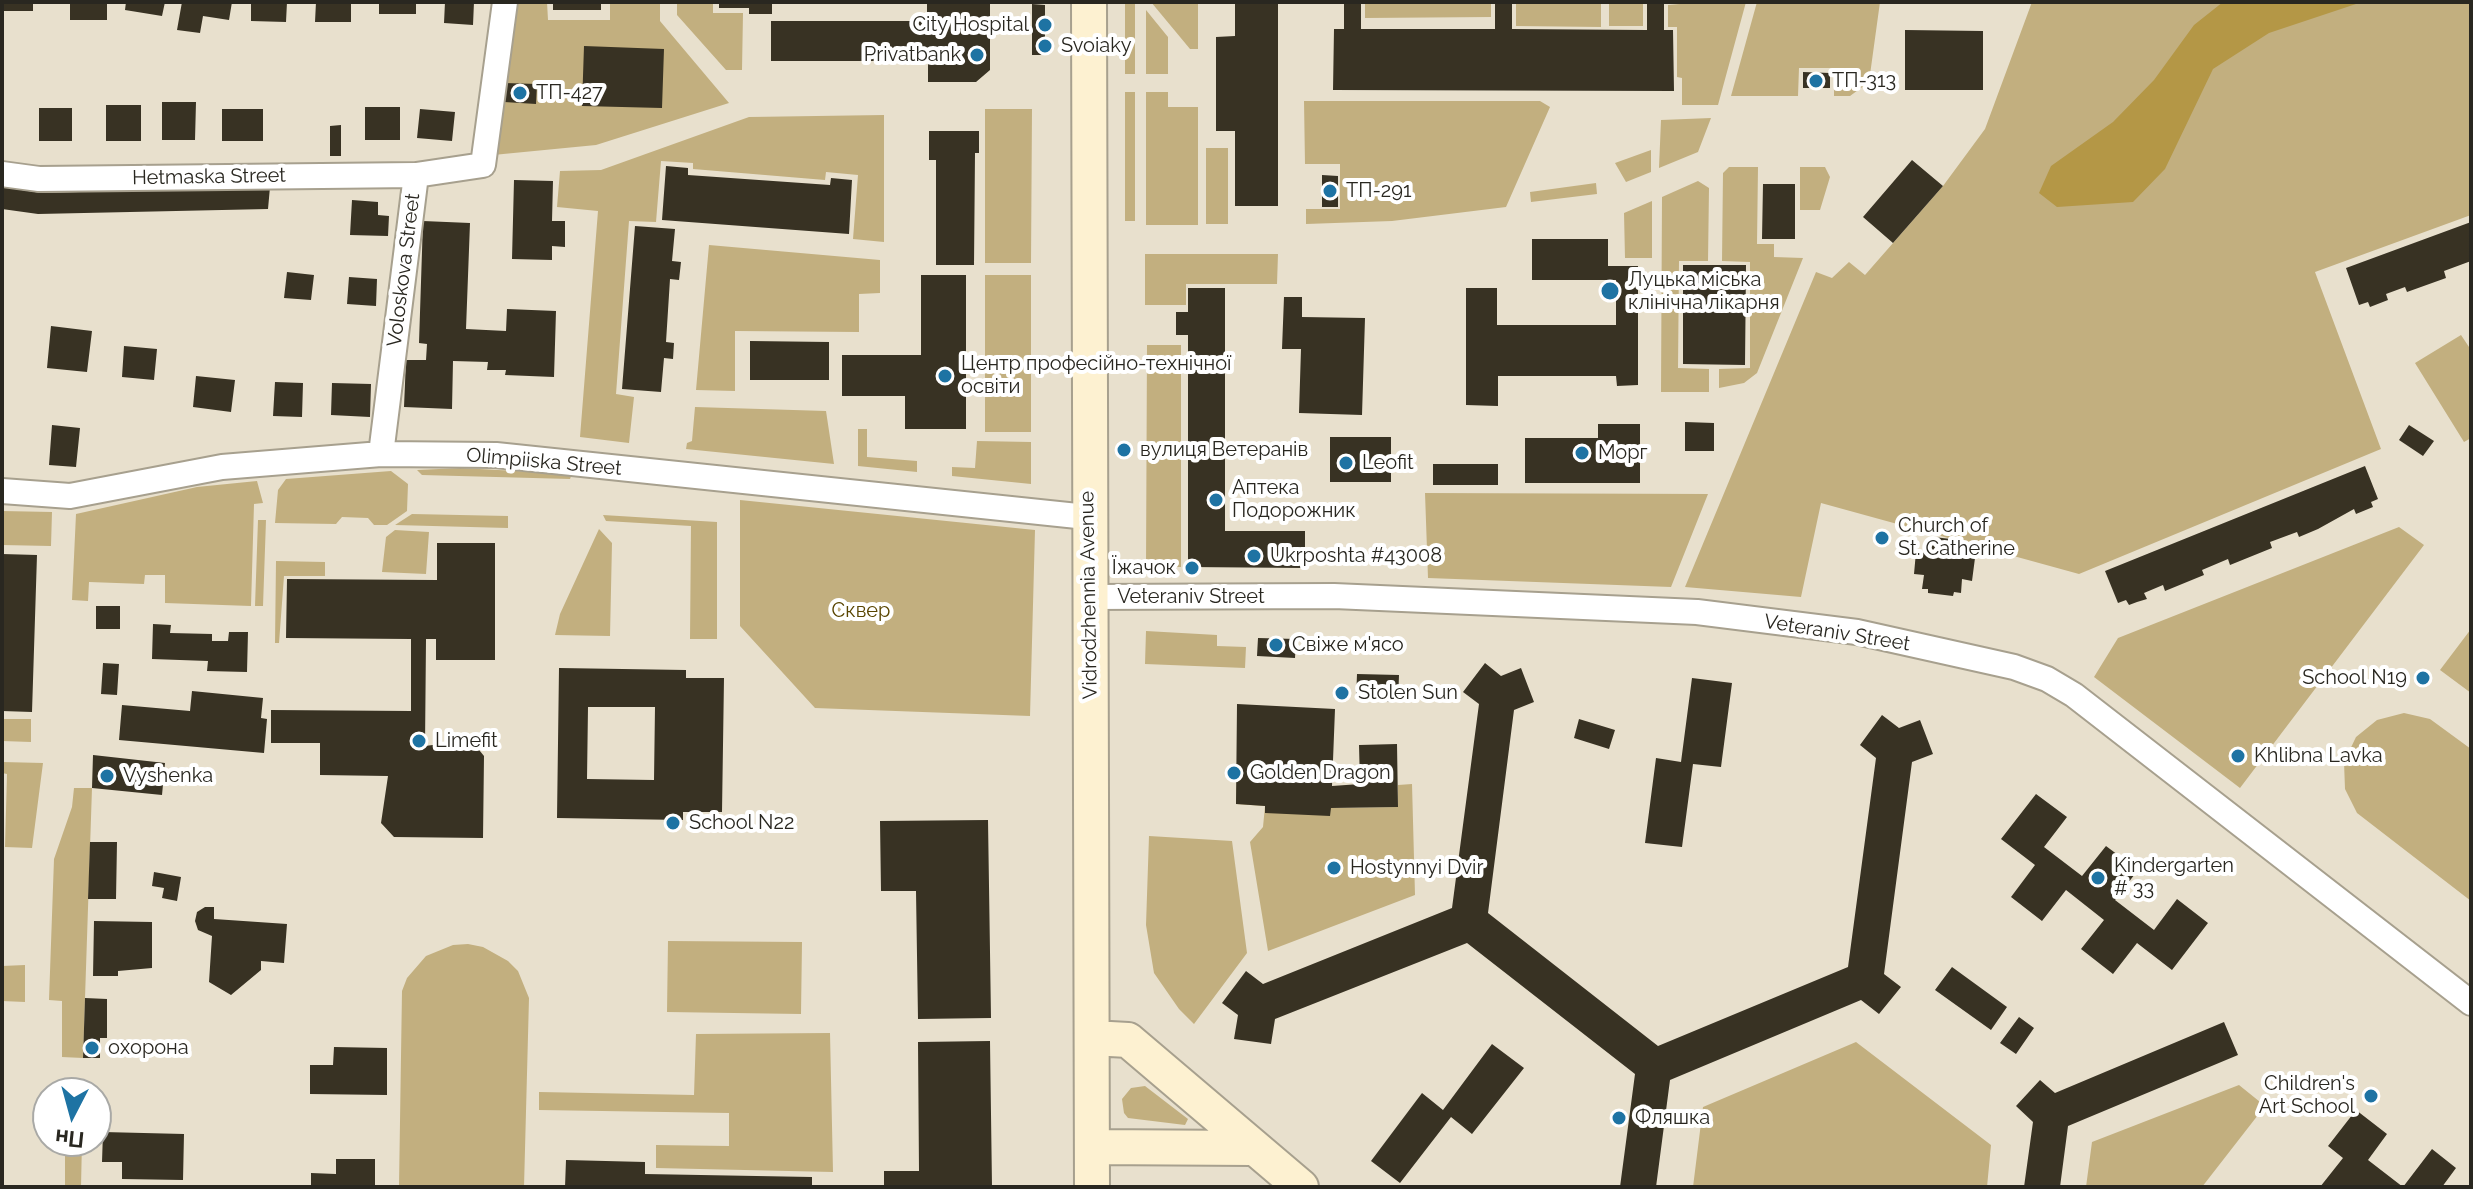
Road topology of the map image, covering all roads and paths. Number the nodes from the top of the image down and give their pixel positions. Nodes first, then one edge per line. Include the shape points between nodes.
1 (505, 2) edge
2 (1089, 2) edge
3 (2, 174) edge
4 (416, 175) junction
5 (381, 454) junction
6 (2, 491) edge
7 (1087, 517) junction
8 (1089, 597) junction
9 (2471, 1003) edge
10 (1092, 1038) junction
11 (1092, 1147) junction
12 (1252, 1148) junction
13 (1092, 1187) edge
14 (1301, 1187) edge

1 - 4 street, Voloskova Street via 483,165
2 - 7 main road, Vidrodzhennia Avenue
3 - 4 street, Hetmaska Street via 39,179
4 - 5 street, Voloskova Street
5 - 6 street, Olimpiiska Street via 222,467 70,496
5 - 7 street, Olimpiiska Street via 496,455
7 - 8 main road, Vidrodzhennia Avenue
8 - 9 street, Veteraniv Street via 1334,596 1697,612 1857,632 2014,667 2074,695
8 - 10 main road, Vidrodzhennia Avenue
10 - 11 main road, Vidrodzhennia Avenue
10 - 12 main road via 1128,1040
11 - 12 main road
11 - 13 main road, Vidrodzhennia Avenue
12 - 14 main road

